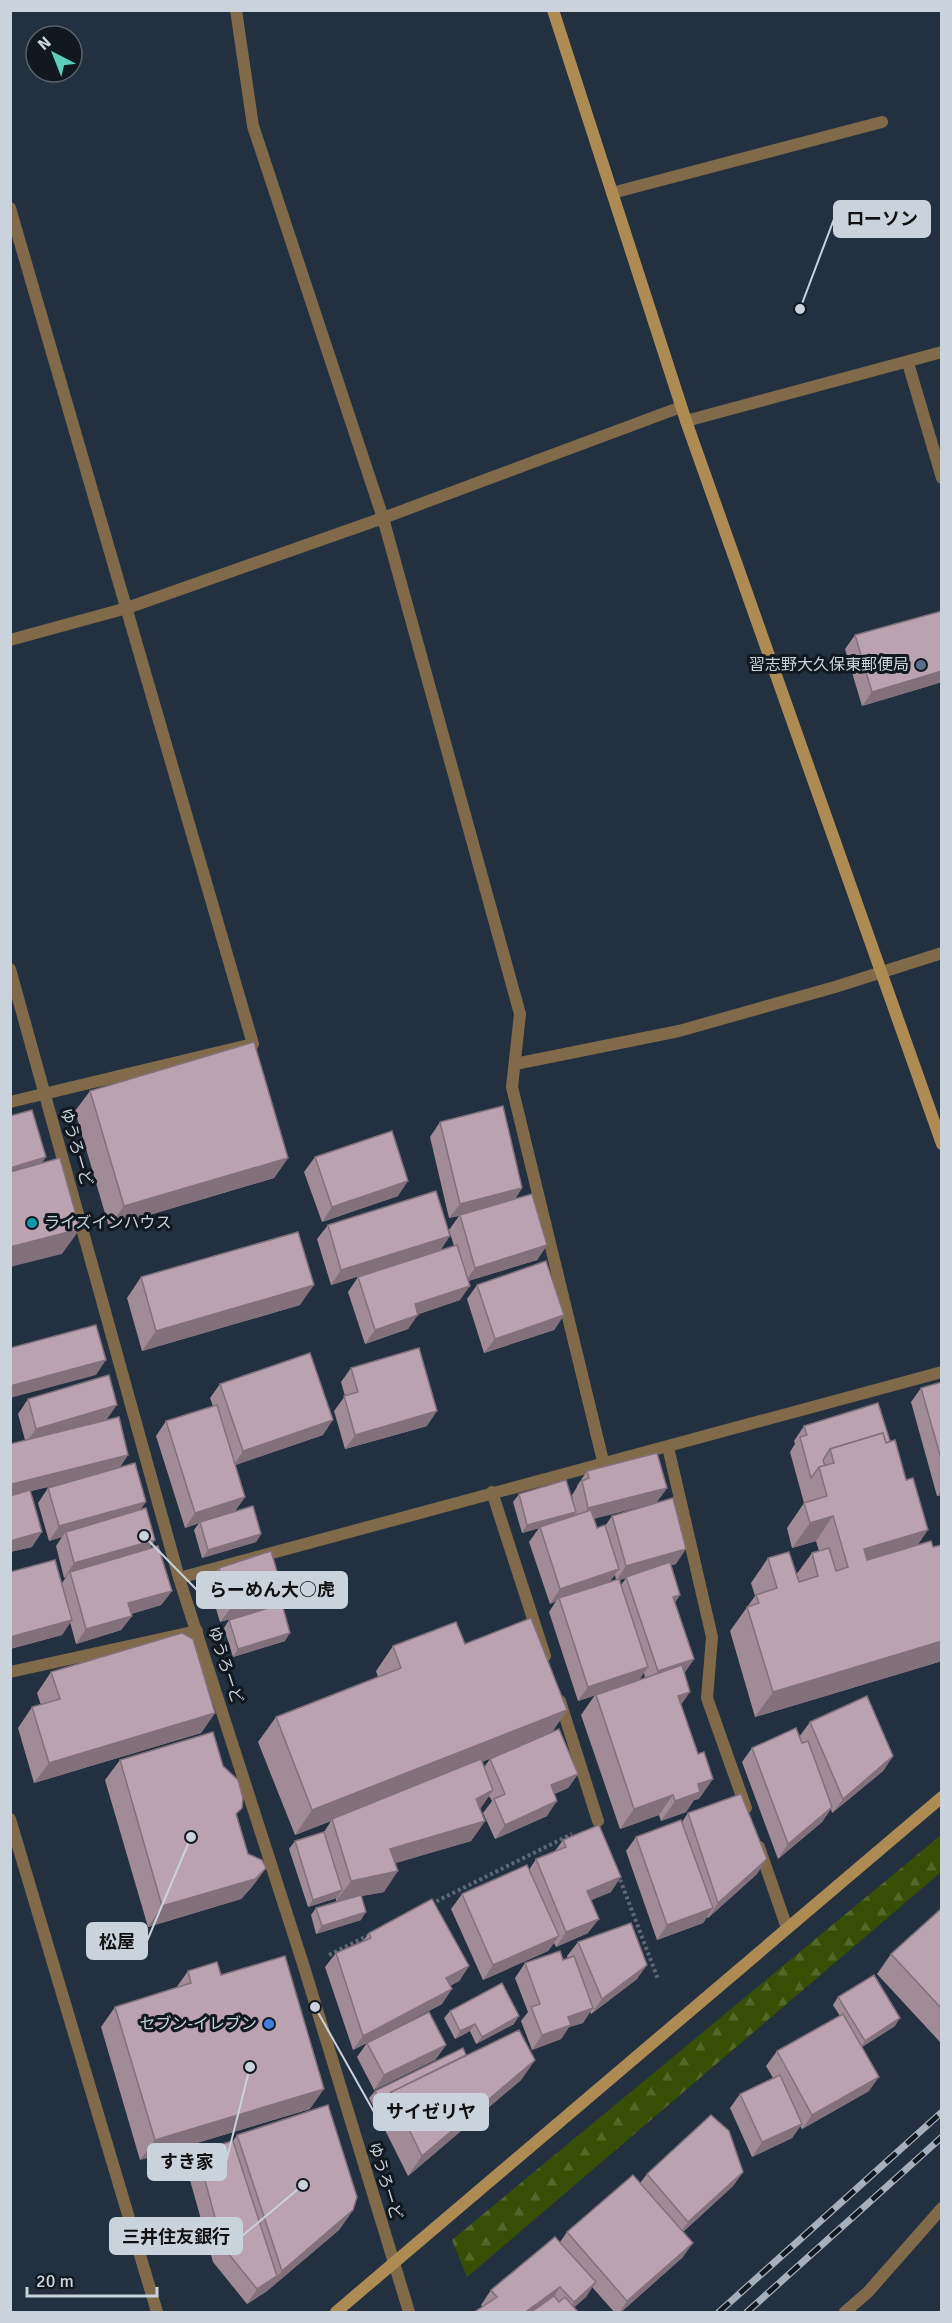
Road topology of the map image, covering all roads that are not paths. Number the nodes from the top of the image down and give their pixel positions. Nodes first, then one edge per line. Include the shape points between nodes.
1 (236, 10) edge
2 (553, 10) edge
3 (882, 122) dead end
4 (612, 193) junction
5 (10, 208) edge
6 (942, 352) edge
7 (908, 363) junction
8 (681, 407) junction
9 (686, 421) junction
10 (942, 478) edge
11 (383, 518) junction
12 (127, 608) junction
13 (10, 640) edge
14 (942, 953) edge
15 (10, 969) edge
16 (881, 973) junction
17 (515, 1064) junction
18 (44, 1094) junction
19 (10, 1102) edge
20 (942, 1144) edge
21 (942, 1372) edge
22 (668, 1448) junction
23 (604, 1465) junction
24 (492, 1492) junction
25 (179, 1578) junction
26 (197, 1630) junction
27 (10, 1672) edge
28 (942, 1797) edge
29 (749, 1817) edge
30 (10, 1819) edge
31 (598, 1821) road end
32 (756, 1838) edge
33 (787, 1928) junction
34 (942, 2208) edge
35 (393, 2264) junction
36 (157, 2313) edge
37 (336, 2313) edge
38 (409, 2313) edge
39 (845, 2313) edge

1 - 11 street via 253,126
2 - 4 street
3 - 4 street
4 - 8 street
5 - 12 street
6 - 7 street
7 - 9 street
7 - 10 street
8 - 9 street
8 - 11 street
9 - 16 street
11 - 12 street
11 - 17 street via 520,1014
12 - 13 street
12 - 18 street via 253,1044
14 - 16 street
15 - 18 street, ゆうろーど
16 - 17 street via 679,1031
16 - 20 street
17 - 23 street via 512,1087
18 - 19 street
18 - 25 street, ゆうろーど
21 - 22 street
22 - 23 street
22 - 29 street via 712,1637 707,1698
23 - 24 street
24 - 25 street
24 - 31 street
25 - 26 street, ゆうろーど
26 - 27 street
26 - 35 street, ゆうろーど
28 - 33 street
30 - 36 street
32 - 33 street
33 - 35 street
34 - 39 street
35 - 37 street
35 - 38 street, ゆうろーど

